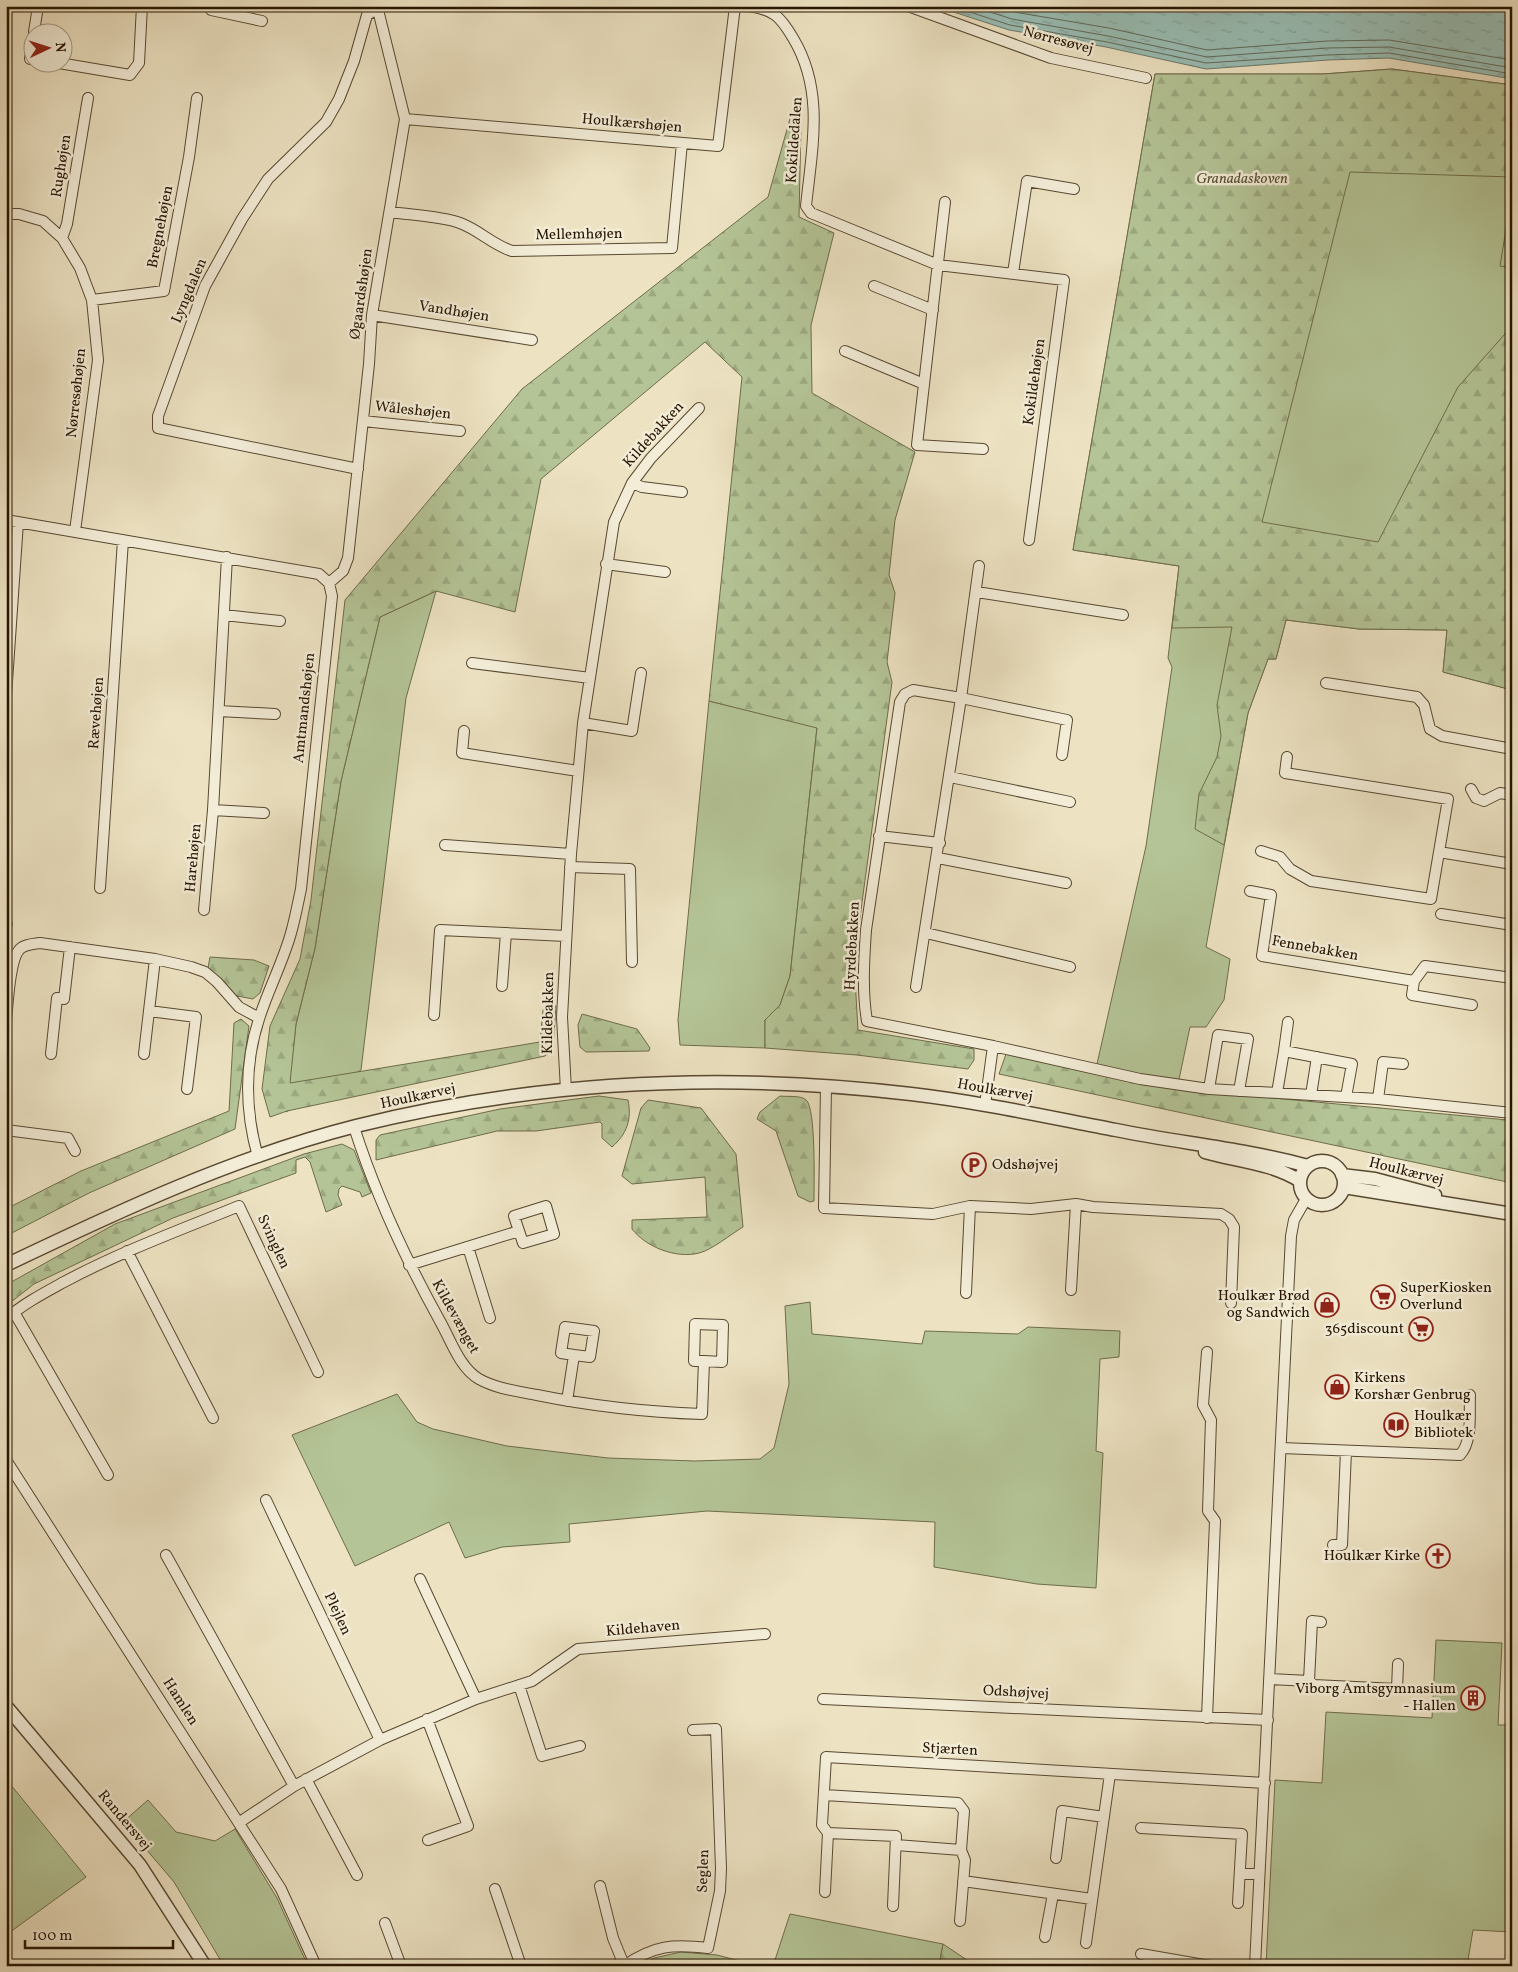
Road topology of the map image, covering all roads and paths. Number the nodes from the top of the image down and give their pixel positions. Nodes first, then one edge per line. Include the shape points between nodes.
1 (38, 6) edge
2 (142, 6) edge
3 (212, 6) edge
4 (735, 6) edge
5 (750, 6) edge
6 (908, 6) edge
7 (377, 8) edge
8 (262, 21) dead end
9 (36, 22) edge
10 (72, 65) edge
11 (1146, 78) dead end
12 (88, 98) dead end
13 (197, 98) dead end
14 (405, 119) junction
15 (682, 143) junction
16 (1074, 188) dead end
17 (945, 202) dead end
18 (390, 212) junction
19 (811, 213) joint
20 (6, 214) edge
21 (62, 238) junction
22 (938, 265) junction
23 (1013, 273) junction
24 (874, 286) dead end
25 (92, 300) junction
26 (933, 310) junction
27 (372, 315) junction
28 (532, 340) dead end
29 (846, 351) dead end
30 (924, 384) junction
31 (699, 408) dead end
32 (363, 421) junction
33 (460, 431) dead end
34 (983, 450) dead end
35 (358, 469) junction
36 (632, 483) junction
37 (682, 492) dead end
38 (6, 520) edge
39 (18, 522) junction
40 (75, 531) junction
41 (123, 540) junction
42 (1030, 540) dead end
43 (227, 557) junction
44 (606, 564) junction
45 (979, 566) dead end
46 (665, 572) dead end
47 (329, 583) junction
48 (977, 592) junction
49 (224, 615) junction
50 (1123, 615) dead end
51 (280, 621) dead end
52 (472, 663) dead end
53 (641, 673) dead end
54 (590, 678) junction
55 (1326, 683) dead end
56 (6, 696) edge
57 (961, 698) junction
58 (219, 711) junction
59 (275, 714) dead end
60 (583, 724) junction
61 (464, 731) dead end
62 (1512, 749) edge
63 (1062, 755) dead end
64 (1287, 757) dead end
65 (578, 771) junction
66 (950, 777) junction
67 (1471, 789) dead end
68 (1512, 795) edge
69 (1070, 802) dead end
70 (214, 810) junction
71 (264, 813) dead end
72 (879, 836) junction
73 (940, 843) junction
74 (445, 845) dead end
75 (1261, 851) dead end
76 (1439, 852) junction
77 (570, 854) junction
78 (938, 858) junction
79 (1512, 864) edge
80 (570, 867) junction
81 (1066, 883) dead end
82 (100, 888) dead end
83 (1250, 891) dead end
84 (204, 910) dead end
85 (1441, 914) dead end
86 (1512, 925) edge
87 (506, 933) junction
88 (926, 933) junction
89 (566, 936) junction
90 (70, 947) junction
91 (156, 959) junction
92 (632, 962) dead end
93 (1070, 967) dead end
94 (1512, 978) edge
95 (1414, 981) junction
96 (502, 986) dead end
97 (916, 987) dead end
98 (1472, 1005) dead end
99 (149, 1011) junction
100 (434, 1015) dead end
101 (259, 1018) junction
102 (6, 1021) edge
103 (1288, 1022) dead end
104 (993, 1046) junction
105 (1512, 1048) edge
106 (1284, 1051) junction
107 (51, 1054) dead end
108 (144, 1054) dead end
109 (1512, 1055) edge
110 (1317, 1057) junction
111 (1403, 1064) dead end
112 (826, 1087) junction
113 (187, 1089) dead end
114 (1209, 1089) junction
115 (566, 1090) junction
116 (1240, 1091) junction
117 (1277, 1093) junction
118 (1311, 1095) junction
119 (1346, 1097) junction
120 (1378, 1099) junction
121 (985, 1105) junction
122 (1512, 1113) edge
123 (354, 1127) junction
124 (6, 1130) edge
125 (1157, 1138) junction
126 (75, 1151) dead end
127 (258, 1157) junction
128 (1308, 1166) junction
129 (1300, 1181) junction
130 (1343, 1181) junction
131 (1306, 1199) junction
132 (1076, 1204) junction
133 (970, 1206) junction
134 (1512, 1214) edge
135 (519, 1231) dead end
136 (468, 1247) junction
137 (39, 1250) junction
138 (127, 1251) junction
139 (409, 1265) junction
140 (6, 1266) edge
141 (6, 1270) edge
142 (1071, 1290) dead end
143 (966, 1293) dead end
144 (1231, 1303) dead end
145 (10, 1315) edge
146 (490, 1318) dead end
147 (1208, 1352) dead end
148 (574, 1355) dead end
149 (704, 1361) junction
150 (318, 1372) dead end
151 (1470, 1395) dead end
152 (567, 1401) junction
153 (213, 1418) dead end
154 (1281, 1448) junction
155 (1346, 1451) junction
156 (6, 1460) edge
157 (108, 1475) dead end
158 (266, 1500) dead end
159 (1333, 1545) dead end
160 (166, 1555) dead end
161 (420, 1579) dead end
162 (1321, 1622) dead end
163 (766, 1634) dead end
164 (1398, 1664) dead end
165 (1270, 1679) junction
166 (1309, 1681) junction
167 (519, 1685) junction
168 (476, 1699) junction
169 (824, 1699) dead end
170 (6, 1706) edge
171 (1208, 1718) junction
172 (426, 1719) junction
173 (1268, 1720) junction
174 (693, 1730) dead end
175 (380, 1740) junction
176 (580, 1746) dead end
177 (1110, 1774) junction
178 (306, 1779) junction
179 (1265, 1783) junction
180 (294, 1786) junction
181 (824, 1795) junction
182 (1104, 1817) junction
183 (240, 1822) junction
184 (1141, 1828) dead end
185 (828, 1833) junction
186 (428, 1840) dead end
187 (896, 1845) junction
188 (961, 1850) junction
189 (1056, 1858) dead end
190 (357, 1874) dead end
191 (1240, 1874) junction
192 (1259, 1874) junction
193 (963, 1881) junction
194 (600, 1886) dead end
195 (495, 1889) dead end
196 (825, 1892) dead end
197 (1053, 1894) junction
198 (1092, 1899) junction
199 (1238, 1903) dead end
200 (893, 1906) dead end
201 (960, 1921) dead end
202 (385, 1923) dead end
203 (1045, 1937) dead end
204 (1086, 1943) dead end
205 (1141, 1954) dead end
206 (1184, 1964) edge
207 (624, 1965) edge
208 (205, 1966) edge
209 (316, 1966) edge
210 (402, 1966) edge
211 (521, 1966) edge
212 (1210, 1966) edge
213 (1255, 1966) edge

1 - 9 street
2 - 10 street via 139,63 130,75
3 - 8 street via 211,10
4 - 15 street, Houlkærshøjen via 718,146
5 - 19 street, Kokildedalen via 769,10 786,26 799,48 813,89 815,116 806,206
6 - 11 street, Nørresøvej via 1051,58
7 - 14 street, Øgaardshøjen
7 - 35 street, Lyngdalen via 367,15 340,99 326,122 268,179 205,286 158,416 158,428
12 - 21 street, Rughøjen
13 - 25 street, Bregnehøjen via 164,291
14 - 15 street, Houlkærshøjen
14 - 18 street, Øgaardshøjen
15 - 18 street, Mellemhøjen via 672,248 512,251 458,222
16 - 23 street via 1027,181
17 - 22 street
18 - 27 street, Øgaardshøjen
19 - 22 street, Kokildehøjen
20 - 21 street, Nørresøhøjen via 42,221
21 - 25 street, Nørresøhøjen via 80,268
22 - 23 street, Kokildehøjen
22 - 26 street
23 - 42 street, Kokildehøjen via 1064,280
24 - 26 street
25 - 40 street, Nørresøhøjen via 98,360
26 - 30 street
27 - 28 street, Vandhøjen
27 - 32 street, Øgaardshøjen
29 - 30 street
30 - 34 street via 917,445
31 - 36 street, Kildebakken
32 - 33 street, Wåleshøjen
32 - 35 street, Øgaardshøjen
35 - 47 street, Øgaardshøjen via 348,558 343,571
36 - 37 street, Kildebakken
36 - 44 street, Kildebakken via 614,522
38 - 39 street
39 - 40 street
39 - 56 street
40 - 41 street
41 - 43 street
41 - 82 street, Rævehøjen
43 - 47 street via 319,574
43 - 49 street, Harehøjen
44 - 46 street
44 - 54 street, Kildebakken
45 - 48 street
47 - 101 street, Amtmandshøjen via 332,596 301,889 291,934
48 - 50 street
48 - 57 street
49 - 51 street
49 - 58 street, Harehøjen
52 - 54 street
53 - 60 street via 632,731
54 - 60 street, Kildebakken
55 - 62 street via 1417,697 1424,705 1430,729 1442,736
57 - 63 street, Hyrdebakken via 1067,720
57 - 66 street
57 - 72 street, Hyrdebakken via 913,690 900,702
58 - 59 street
58 - 70 street, Harehøjen
60 - 65 street, Kildebakken
61 - 65 street via 462,753
64 - 76 street via 1285,773 1448,799
65 - 77 street, Kildebakken
66 - 69 street
66 - 73 street
67 - 68 street via 1476,798 1484,800 1500,793
70 - 71 street, Harehøjen
70 - 84 street, Harehøjen
72 - 73 street
72 - 104 street, Hyrdebakken via 864,960 867,1021
73 - 78 street
74 - 77 street
75 - 76 street via 1280,857 1290,868 1311,881 1431,899
76 - 79 street
77 - 80 street, Kildebakken
78 - 81 street
78 - 88 street
80 - 89 street, Kildebakken
80 - 92 street via 630,869
83 - 95 street, Fennebakken via 1271,895 1262,956
85 - 86 street
87 - 89 street
87 - 96 street
87 - 100 street via 440,930
88 - 93 street
88 - 97 street
89 - 115 street, Kildebakken via 562,1017
90 - 91 street
90 - 102 street via 40,943 20,949 13,961
90 - 107 street via 64,999 57,998
91 - 99 street
91 - 101 street via 205,972 239,1007
94 - 95 street via 1425,966
95 - 98 street via 1412,995
99 - 108 street
99 - 113 street via 196,1017
101 - 127 street, Amtmandshøjen via 247,1081 252,1135
103 - 106 street
104 - 114 street, Hyrdebakken via 1140,1079
104 - 121 street
105 - 109 street
106 - 110 street
106 - 117 street
110 - 118 street
110 - 119 street via 1352,1064
111 - 120 street via 1383,1062
112 - 115 street, Houlkærvej via 735,1082
112 - 121 street, Houlkærvej via 911,1094
112 - 133 street via 824,1208 933,1214
114 - 116 street
114 - 116 street via 1218,1035 1248,1039
115 - 123 street, Houlkærvej via 485,1100
116 - 117 street
117 - 118 street
118 - 119 street
119 - 120 street
120 - 122 street
121 - 125 street, Houlkærvej
123 - 127 street, Houlkærvej
123 - 139 street, Kildevænget via 369,1173
124 - 126 street via 68,1138
125 - 128 street, Houlkærvej
125 - 129 street, Houlkærvej via 1288,1173
127 - 137 street, Houlkærvej via 161,1193
128 - 129 street
128 - 130 street via 1317,1161 1328,1162 1337,1167
129 - 131 street
130 - 131 street via 1336,1200 1326,1205
130 - 134 street, Houlkærvej via 1437,1203
131 - 154 street via 1294,1220 1291,1236
132 - 133 street via 1031,1209
132 - 142 street
132 - 144 street via 1221,1214 1230,1219 1234,1227
133 - 143 street
135 - 136 street, Kildevænget
136 - 139 street, Kildevænget
136 - 146 street, Kildevænget
137 - 140 street, Houlkærvej
137 - 141 street, Houlkærvej
138 - 145 street, Svinglen via 80,1273
138 - 150 street, Svinglen via 239,1206
138 - 153 street
139 - 152 street, Kildevænget via 462,1362 473,1374 496,1387
145 - 157 street, Svinglen
147 - 171 street via 1203,1405 1211,1420 1208,1511 1215,1521
148 - 152 street
149 - 149 street via 722,1362 723,1324 695,1324 694,1361
149 - 152 street, Kildevænget via 702,1414 647,1412
151 - 155 street via 1466,1448 1460,1454
154 - 155 street
154 - 165 street
155 - 159 street via 1342,1545
156 - 183 street, Hamlen
158 - 175 street, Plejlen
160 - 180 street
161 - 168 street
162 - 166 street via 1312,1621
163 - 167 street, Kildehaven via 578,1649 532,1681
164 - 166 street via 1397,1689 1314,1685
165 - 166 street
165 - 173 street
167 - 168 street
167 - 176 street via 542,1756
168 - 172 street
169 - 171 street, Odshøjvej
170 - 208 street, Randersvej via 140,1865
171 - 173 street, Odshøjvej
172 - 175 street
172 - 186 street via 468,1826
173 - 179 street
174 - 207 street, Seglen via 716,1730 721,1868 720,1891 708,1948 677,1944
175 - 178 street
177 - 179 street, Stjærten
177 - 181 street, Stjærten via 826,1757
177 - 182 street
178 - 180 street
178 - 190 street
179 - 192 street
180 - 183 street
181 - 185 street, Stjærten via 822,1825
181 - 188 street via 958,1804 964,1811
182 - 189 street via 1062,1811
182 - 198 street
183 - 209 street, Hamlen via 282,1889
184 - 191 street via 1242,1834
185 - 187 street via 896,1836
185 - 196 street, Stjærten
187 - 188 street
187 - 200 street
188 - 193 street via 965,1860
191 - 192 street
191 - 199 street
192 - 213 street
193 - 197 street
193 - 201 street
194 - 207 street, Seglen via 613,1938
195 - 211 street
197 - 198 street
197 - 203 street
198 - 204 street
202 - 210 street
205 - 206 street
206 - 212 street

